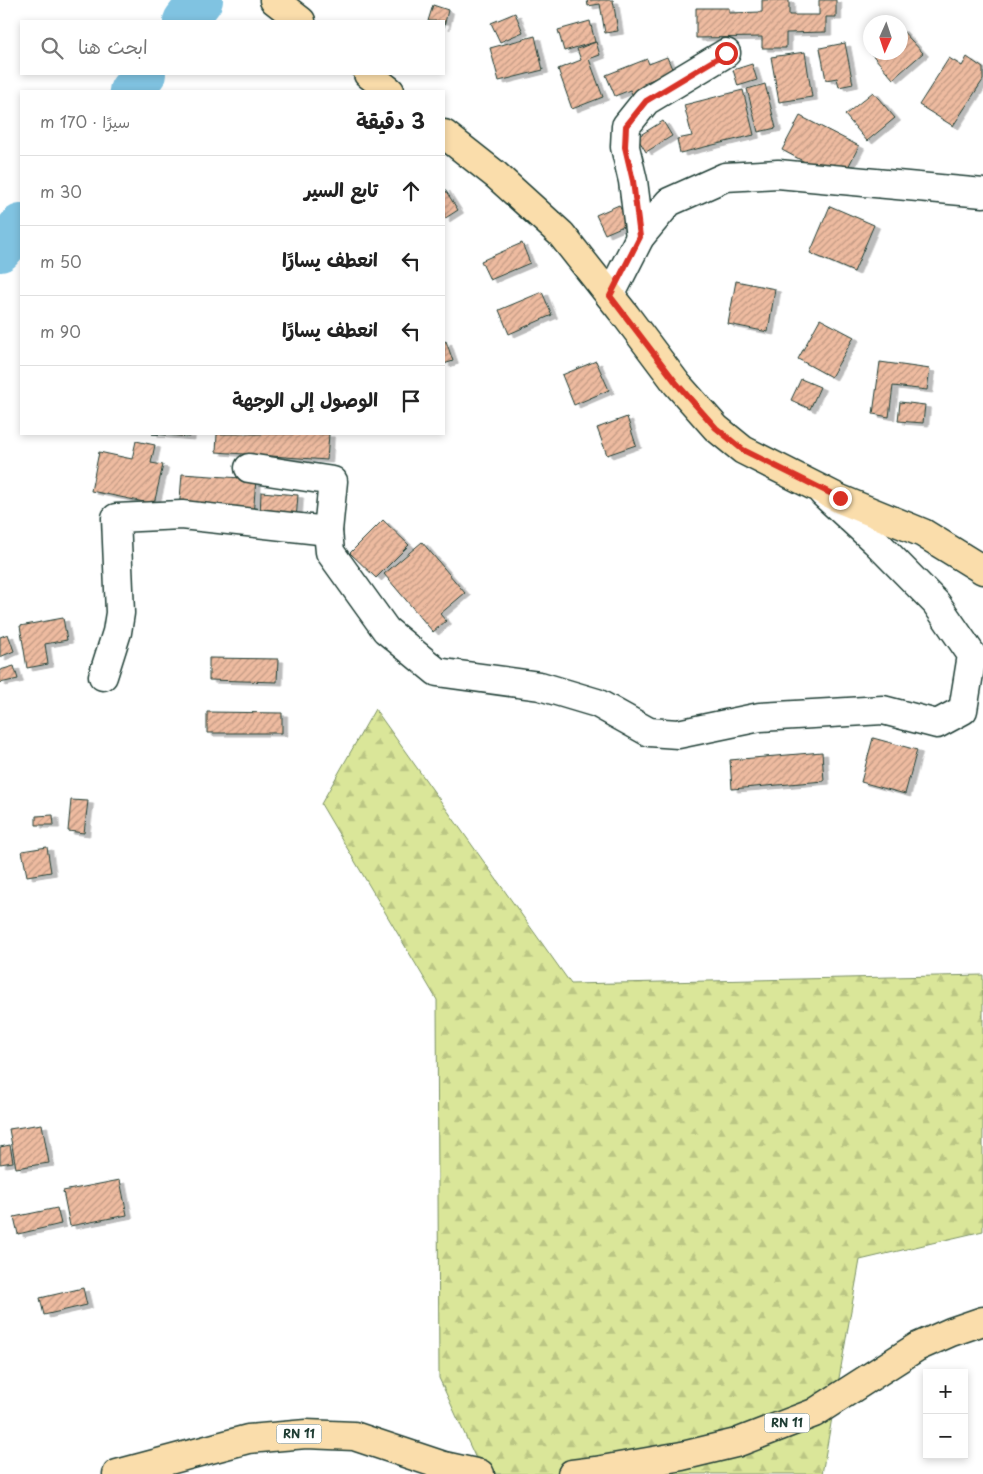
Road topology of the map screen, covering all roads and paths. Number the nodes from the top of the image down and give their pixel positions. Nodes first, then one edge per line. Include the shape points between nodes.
1 (274, 0) edge
2 (300, 20) edge
3 (726, 53) dead end
4 (369, 75) edge
5 (389, 90) edge
6 (445, 135) edge
7 (983, 193) edge
8 (640, 237) junction
9 (610, 296) junction
10 (249, 468) dead end
11 (818, 488) junction
12 (328, 531) junction
13 (983, 570) edge
14 (103, 676) dead end
15 (983, 1321) edge
16 (682, 1456) junction
17 (117, 1474) edge
18 (480, 1474) edge
19 (572, 1474) edge
20 (651, 1474) edge

1 - 2 main road
3 - 8 street via 646,101 626,126 625,147
4 - 5 main road
6 - 9 main road via 496,175 561,234
7 - 8 street via 778,174 725,176 669,202
8 - 9 street
9 - 11 main road via 677,384 716,428 743,450
10 - 12 street via 334,480
11 - 12 street via 936,603 972,655 963,710 937,724 883,710 760,717 678,734 649,732 597,703 540,686 437,672 386,630 330,552
11 - 13 main road via 923,532
12 - 14 street via 182,515 116,518 120,613
15 - 16 main road, RN 11 via 917,1347 814,1412 736,1443
16 - 19 main road, RN 11
16 - 20 street
17 - 18 main road, RN 11 via 248,1438 306,1434 354,1436 444,1466

